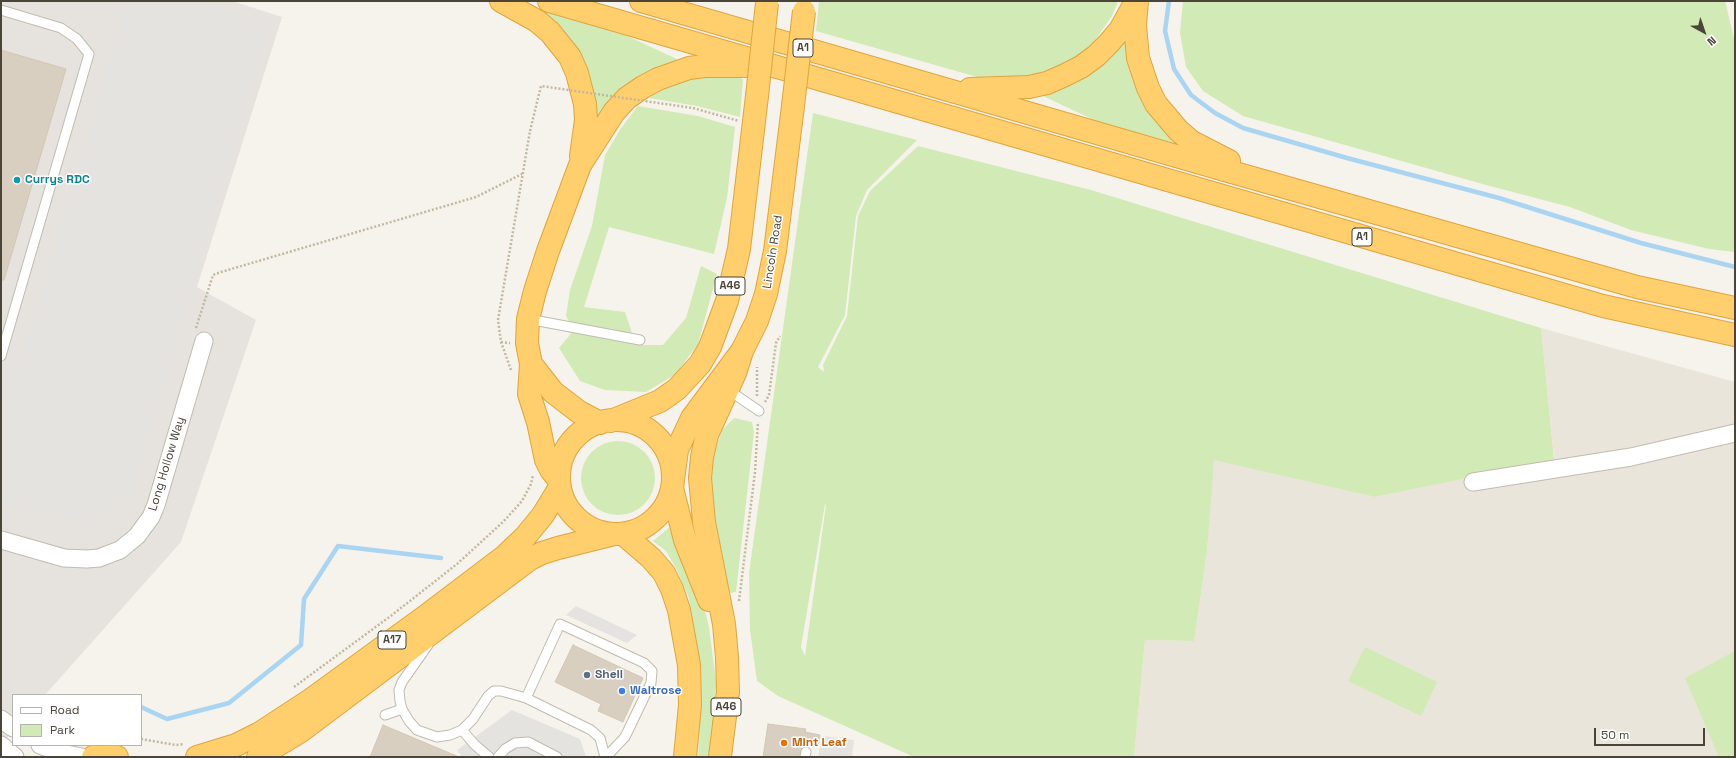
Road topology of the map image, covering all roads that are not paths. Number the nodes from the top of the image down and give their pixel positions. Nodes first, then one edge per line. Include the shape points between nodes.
1 (501, 1) edge
2 (549, 1) edge
3 (641, 1) edge
4 (1137, 1) edge
5 (767, 2) edge
6 (804, 6) edge
7 (1, 10) edge
8 (775, 66) junction
9 (949, 90) junction
10 (580, 165) junction
11 (1286, 188) junction
12 (1735, 308) edge
13 (528, 319) junction
14 (1735, 335) edge
15 (640, 340) dead end
16 (204, 341) road end
17 (742, 351) junction
18 (1, 356) edge
19 (522, 370) junction
20 (727, 389) junction
21 (759, 411) road end
22 (606, 422) junction
23 (1735, 433) edge
24 (1473, 482) dead end
25 (560, 484) junction
26 (672, 484) junction
27 (619, 534) junction
28 (1, 540) edge
29 (446, 621) junction
30 (727, 658) junction
31 (526, 698) junction
32 (402, 709) junction
33 (385, 715) dead end
34 (1, 719) edge
35 (12, 727) edge
36 (462, 730) junction
37 (1, 744) edge
38 (43, 746) edge
39 (193, 750) edge
40 (15, 757) edge
41 (82, 757) edge
42 (93, 757) edge
43 (117, 757) edge
44 (121, 757) edge
45 (258, 757) edge
46 (489, 757) edge
47 (498, 757) edge
48 (557, 757) edge
49 (606, 757) edge
50 (685, 757) edge
51 (720, 757) edge

1 - 10 highway via 550,32 566,51 577,73 585,104 586,120
2 - 8 highway, A1
3 - 9 highway, A1
4 - 9 highway via 1110,43 1086,63 1063,76 1029,87
4 - 11 highway via 1135,26 1138,58 1148,88 1166,117 1197,145
5 - 22 highway, A46, bridge via 738,249 727,302 710,347 700,364 677,389 660,401
6 - 17 highway, Lincoln Road / A46, bridge via 770,278 756,321
7 - 18 lane via 61,28 77,39 88,54
8 - 10 highway via 705,66 689,68 658,79 637,91 614,112
8 - 14 highway, A1 via 1604,306
9 - 11 highway, A1
10 - 13 highway via 548,251
11 - 12 highway, A1 via 1637,287
13 - 15 lane
13 - 19 highway
16 - 28 street, Long Hollow Way via 156,505 151,517 137,536 120,550 99,558 87,559 64,558
17 - 20 highway, A46
17 - 26 highway, Lincoln Road / A46 via 692,418 677,450
19 - 22 highway via 579,412
19 - 25 highway via 538,422 546,460
20 - 21 lane
20 - 30 highway, A46 via 707,435 700,478 704,522 724,624
22 - 25 highway via 585,430 571,443 562,459
22 - 26 highway via 635,424 655,436 669,456
23 - 24 street via 1631,457
25 - 27 highway via 564,500 576,518 590,528
25 - 39 highway, A17 via 543,515 505,556 312,699 260,733 236,745
26 - 27 highway via 666,503 656,517 644,527
26 - 30 highway, A46 via 685,540 710,602
27 - 29 highway, A17 via 577,542 530,559
27 - 50 highway via 651,558 664,572 679,610 689,665 690,705
29 - 32 lane via 402,682 399,690
29 - 45 highway, A17 via 302,731
30 - 51 highway, A46 via 728,692
31 - 36 lane via 494,691
31 - 49 lane via 591,730 600,738
31 - 49 lane via 560,624 649,666 652,683 625,737
32 - 33 lane
32 - 36 lane via 417,730 427,734 437,737
34 - 35 street
36 - 46 lane
37 - 40 street
38 - 41 street
42 - 43 highway
43 - 44 highway
47 - 48 lane via 515,743 528,742

